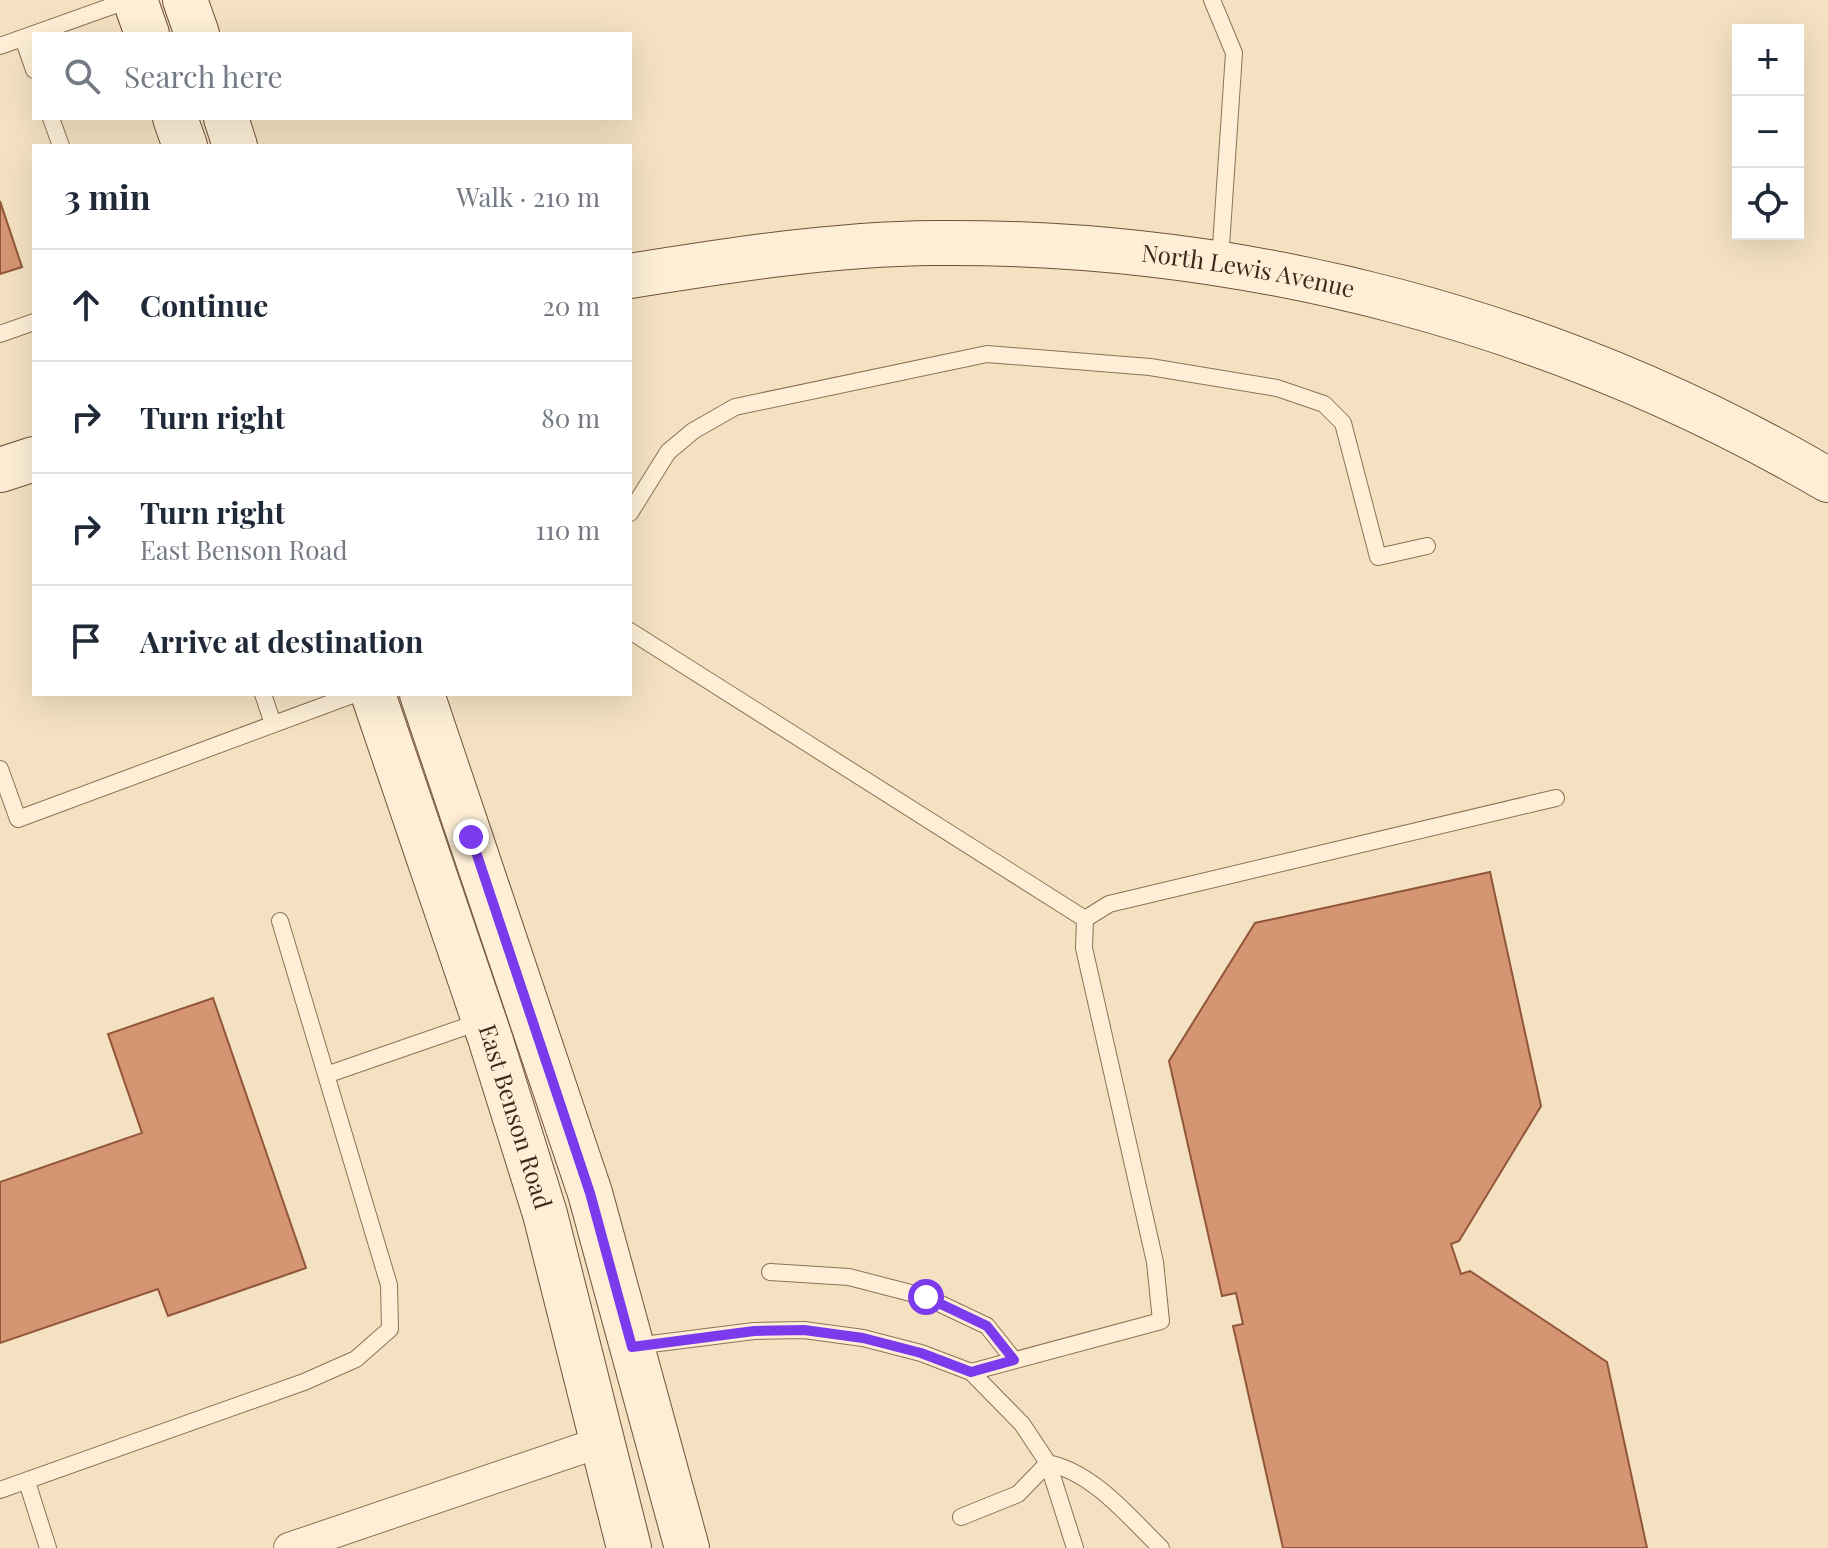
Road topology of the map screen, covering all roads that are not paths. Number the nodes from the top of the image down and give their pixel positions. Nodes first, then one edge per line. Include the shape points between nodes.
1 (132, 0) edge
2 (185, 0) edge
3 (1212, 0) edge
4 (40, 32) edge
5 (146, 32) edge
6 (196, 32) edge
7 (32, 35) edge
8 (23, 38) junction
9 (0, 46) edge
10 (32, 64) edge
11 (52, 120) edge
12 (176, 120) edge
13 (227, 120) edge
14 (60, 144) edge
15 (184, 144) edge
16 (234, 144) edge
17 (1220, 265) junction
18 (632, 276) edge
19 (32, 323) edge
20 (0, 334) edge
21 (32, 460) edge
22 (0, 470) edge
23 (1828, 480) edge
24 (632, 510) edge
25 (1427, 546) dead end
26 (632, 632) edge
27 (264, 696) edge
28 (350, 696) edge
29 (374, 696) edge
30 (423, 696) edge
31 (273, 724) junction
32 (0, 769) edge
33 (1556, 798) dead end
34 (1085, 919) junction
35 (280, 921) dead end
36 (484, 1020) junction
37 (326, 1075) junction
38 (770, 1272) dead end
39 (632, 1347) junction
40 (1014, 1360) junction
41 (971, 1372) junction
42 (604, 1441) junction
43 (1048, 1463) junction
44 (27, 1482) junction
45 (0, 1490) edge
46 (961, 1517) dead end
47 (48, 1548) edge
48 (289, 1548) edge
49 (629, 1548) edge
50 (687, 1548) edge
51 (1075, 1548) edge
52 (1161, 1548) edge

1 - 4 lane
1 - 5 main road
2 - 6 main road
3 - 17 lane via 1234,53
7 - 8 lane
8 - 9 lane
8 - 10 lane
11 - 14 lane
12 - 15 main road
13 - 16 main road
17 - 18 main road, North Lewis Avenue via 1085,248 932,243 769,256
17 - 23 main road, North Lewis Avenue via 1422,306 1586,362 1712,415
19 - 20 lane
21 - 22 main road
24 - 25 lane via 668,452 735,407 987,354 1150,367 1277,388 1324,404 1343,423 1378,557
26 - 34 lane
27 - 31 lane
28 - 31 lane
29 - 36 main road, East Benson Road
30 - 39 main road, East Benson Road via 590,1193
31 - 32 lane via 18,819
33 - 34 lane via 1109,904
34 - 40 lane via 1084,948 1155,1262 1161,1321
35 - 37 lane
36 - 37 lane
36 - 42 main road, East Benson Road via 545,1214
37 - 44 lane via 389,1285 390,1329 356,1359 304,1382
38 - 40 lane via 849,1277 926,1297 987,1326
39 - 41 lane via 742,1332 804,1330 892,1346
39 - 50 main road, East Benson Road
40 - 41 lane
41 - 43 lane via 1022,1424
42 - 48 street
42 - 49 main road, East Benson Road
43 - 46 lane via 1018,1494
43 - 51 lane
43 - 52 lane via 1071,1468 1102,1491
44 - 45 lane
44 - 47 lane

